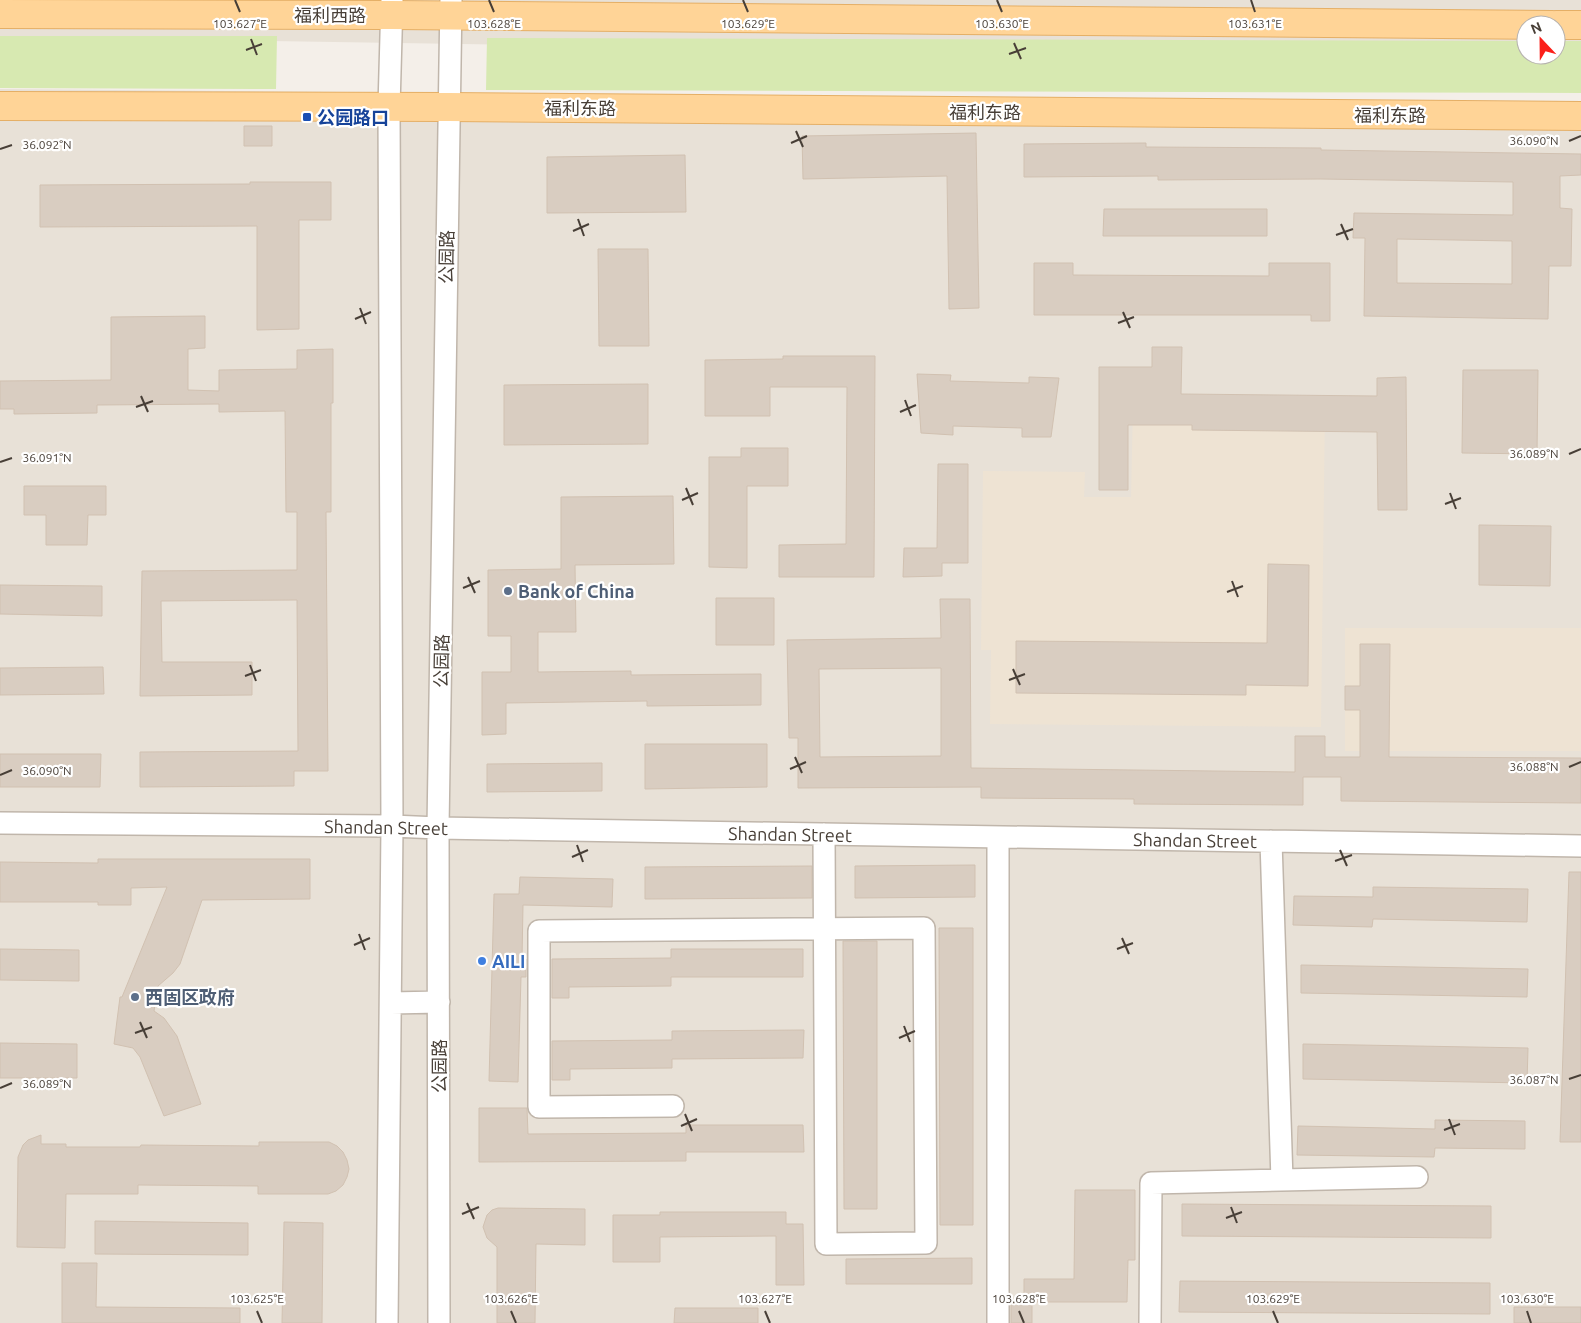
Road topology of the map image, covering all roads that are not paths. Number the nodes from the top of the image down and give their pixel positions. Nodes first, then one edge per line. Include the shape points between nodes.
1 (392, 8) edge
2 (451, 8) edge
3 (0, 14) edge
4 (1516, 24) edge
5 (1566, 25) edge
6 (1581, 25) edge
7 (0, 106) edge
8 (389, 107) junction
9 (448, 107) junction
10 (1581, 116) edge
11 (0, 823) edge
12 (392, 826) junction
13 (438, 828) junction
14 (824, 834) junction
15 (998, 837) junction
16 (1271, 841) junction
17 (1581, 846) edge
18 (825, 928) junction
19 (439, 1002) junction
20 (390, 1003) junction
21 (673, 1106) dead end
22 (1417, 1177) dead end
23 (1282, 1180) junction
24 (387, 1323) edge
25 (439, 1323) edge
26 (998, 1323) edge
27 (1150, 1323) edge

1 - 2 main road, 福利西路
1 - 3 main road, 福利西路
1 - 8 street
2 - 4 main road
2 - 9 street, 公园路
5 - 6 main road
7 - 8 main road
8 - 9 main road, 福利东路
8 - 12 street
9 - 10 main road, 福利东路
9 - 13 street, 公园路
11 - 12 street, Shandan Street
12 - 13 street, Shandan Street
12 - 20 street
13 - 14 street, Shandan Street
13 - 19 street, 公园路
14 - 15 street, Shandan Street
14 - 18 street
15 - 16 street, Shandan Street
15 - 26 street
16 - 17 street, Shandan Street
16 - 23 street
18 - 18 street via 826,1244 926,1243 924,928
18 - 21 street via 539,931 540,1107
19 - 20 street
19 - 25 street, 公园路
20 - 24 street
22 - 23 street
23 - 27 street via 1151,1183

